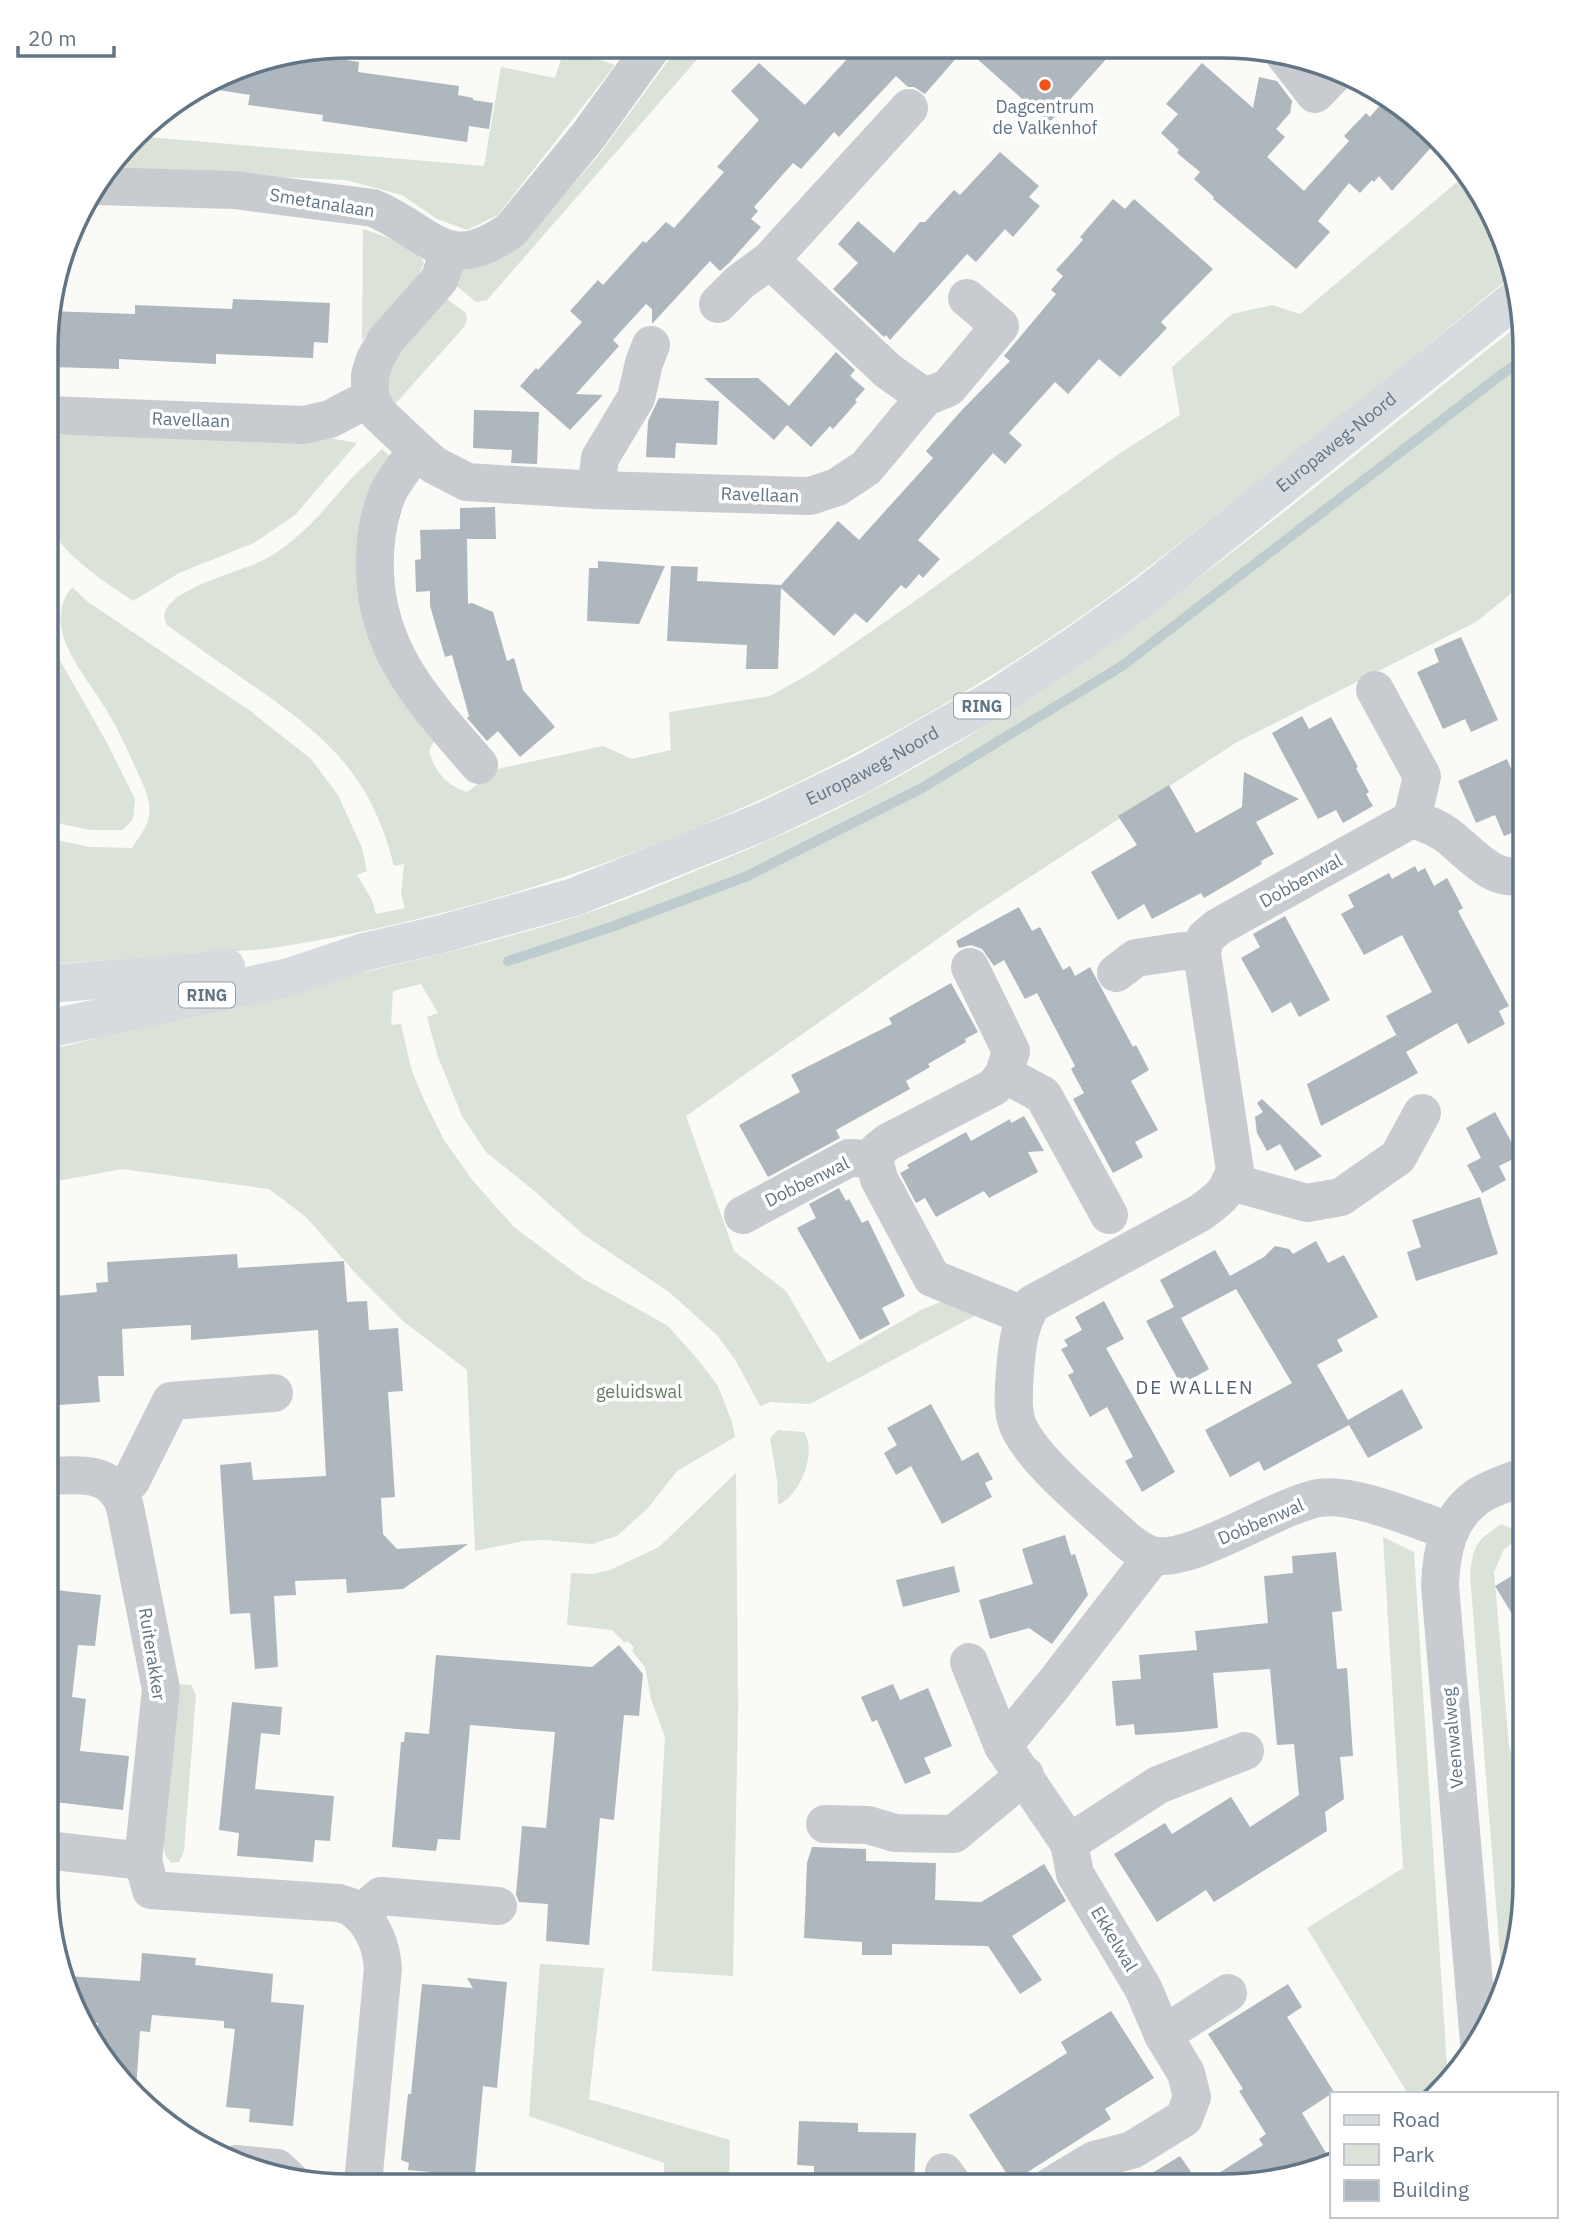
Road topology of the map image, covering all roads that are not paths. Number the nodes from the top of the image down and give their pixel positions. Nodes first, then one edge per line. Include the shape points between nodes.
1 (644, 58) edge
2 (1294, 67) edge
3 (1330, 78) edge
4 (909, 108) dead end
5 (107, 186) edge
6 (450, 250) junction
7 (770, 260) junction
8 (967, 298) dead end
9 (1510, 303) edge
10 (718, 304) dead end
11 (651, 345) dead end
12 (925, 397) junction
13 (370, 398) junction
14 (58, 415) edge
15 (417, 450) junction
16 (596, 490) junction
17 (1375, 690) dead end
18 (479, 765) dead end
19 (1412, 819) junction
20 (1513, 878) edge
21 (364, 952) junction
22 (1202, 953) junction
23 (970, 968) dead end
24 (1116, 973) dead end
25 (58, 983) edge
26 (58, 1027) edge
27 (1003, 1074) junction
28 (1422, 1113) dead end
29 (874, 1159) junction
30 (1231, 1182) junction
31 (743, 1215) dead end
32 (1109, 1215) dead end
33 (1025, 1316) junction
34 (274, 1393) dead end
35 (58, 1476) edge
36 (1513, 1481) edge
37 (117, 1492) junction
38 (1449, 1531) junction
39 (1153, 1556) junction
40 (969, 1662) dead end
41 (1245, 1751) dead end
42 (1014, 1760) junction
43 (825, 1824) dead end
44 (1069, 1843) junction
45 (58, 1851) edge
46 (143, 1861) junction
47 (498, 1906) dead end
48 (360, 1914) junction
49 (1228, 1993) dead end
50 (1477, 2023) edge
51 (1163, 2035) junction
52 (364, 2174) edge
53 (1071, 2174) edge

1 - 6 street via 511,230 479,248
2 - 3 street via 1315,94
4 - 7 street
5 - 6 street, Smetanalaan via 234,190 373,208
6 - 13 street via 439,280 375,359
7 - 10 street
7 - 12 street via 888,371
8 - 12 street, Ravellaan via 1000,326 948,388
9 - 21 main road, Europaweg-Noord / RING via 1145,596 999,696 908,749 762,822 641,872 522,912
11 - 16 street via 636,398 600,458
12 - 16 street, Ravellaan via 866,468 837,487 810,496
13 - 14 street, Ravellaan via 330,419 304,425
13 - 15 street, Ravellaan via 378,413
15 - 16 street, Ravellaan via 467,482
15 - 18 street via 388,492 381,512 374,548 378,607 401,666
17 - 19 street via 1422,776
19 - 20 street via 1446,835 1484,867
19 - 22 street, Dobbenwal via 1218,927 1205,938
21 - 25 main road, Europaweg-Noord / RING
21 - 26 main road, Europaweg-Noord / RING via 289,976
22 - 24 street via 1182,951 1136,958
22 - 30 street via 1235,1170
23 - 27 street via 1011,1051
27 - 29 street, Dobbenwal via 994,1087 888,1142
27 - 32 street via 1043,1095
28 - 30 street via 1398,1157 1341,1197 1307,1203
29 - 31 street, Dobbenwal via 849,1158
29 - 33 street, Dobbenwal via 878,1179 932,1278
30 - 33 street via 1224,1195 1200,1213 1044,1295
33 - 39 street via 1017,1345 1013,1401 1025,1440 1125,1539
34 - 37 street via 171,1401 131,1481
35 - 37 street via 94,1475
36 - 38 street, Veenwalweg via 1480,1494
37 - 46 street, Ruiterakker via 125,1507 161,1689
38 - 39 street, Dobbenwal via 1370,1505 1320,1498 1179,1554
38 - 50 street, Veenwalweg via 1440,1557 1440,1586
39 - 42 street via 1070,1664
40 - 42 street
41 - 44 street via 1158,1786
42 - 43 street via 954,1834 895,1833 868,1825
42 - 44 street
44 - 51 street, Ekkelwal via 1075,1874 1143,1988
45 - 46 street
46 - 48 street, Ruiterakker via 151,1890 339,1903
47 - 48 street via 381,1896
48 - 52 street via 378,1942 383,1968
49 - 51 street
51 - 53 street, Ekkelwal via 1186,2073 1192,2097 1184,2118 1132,2150 1094,2160

